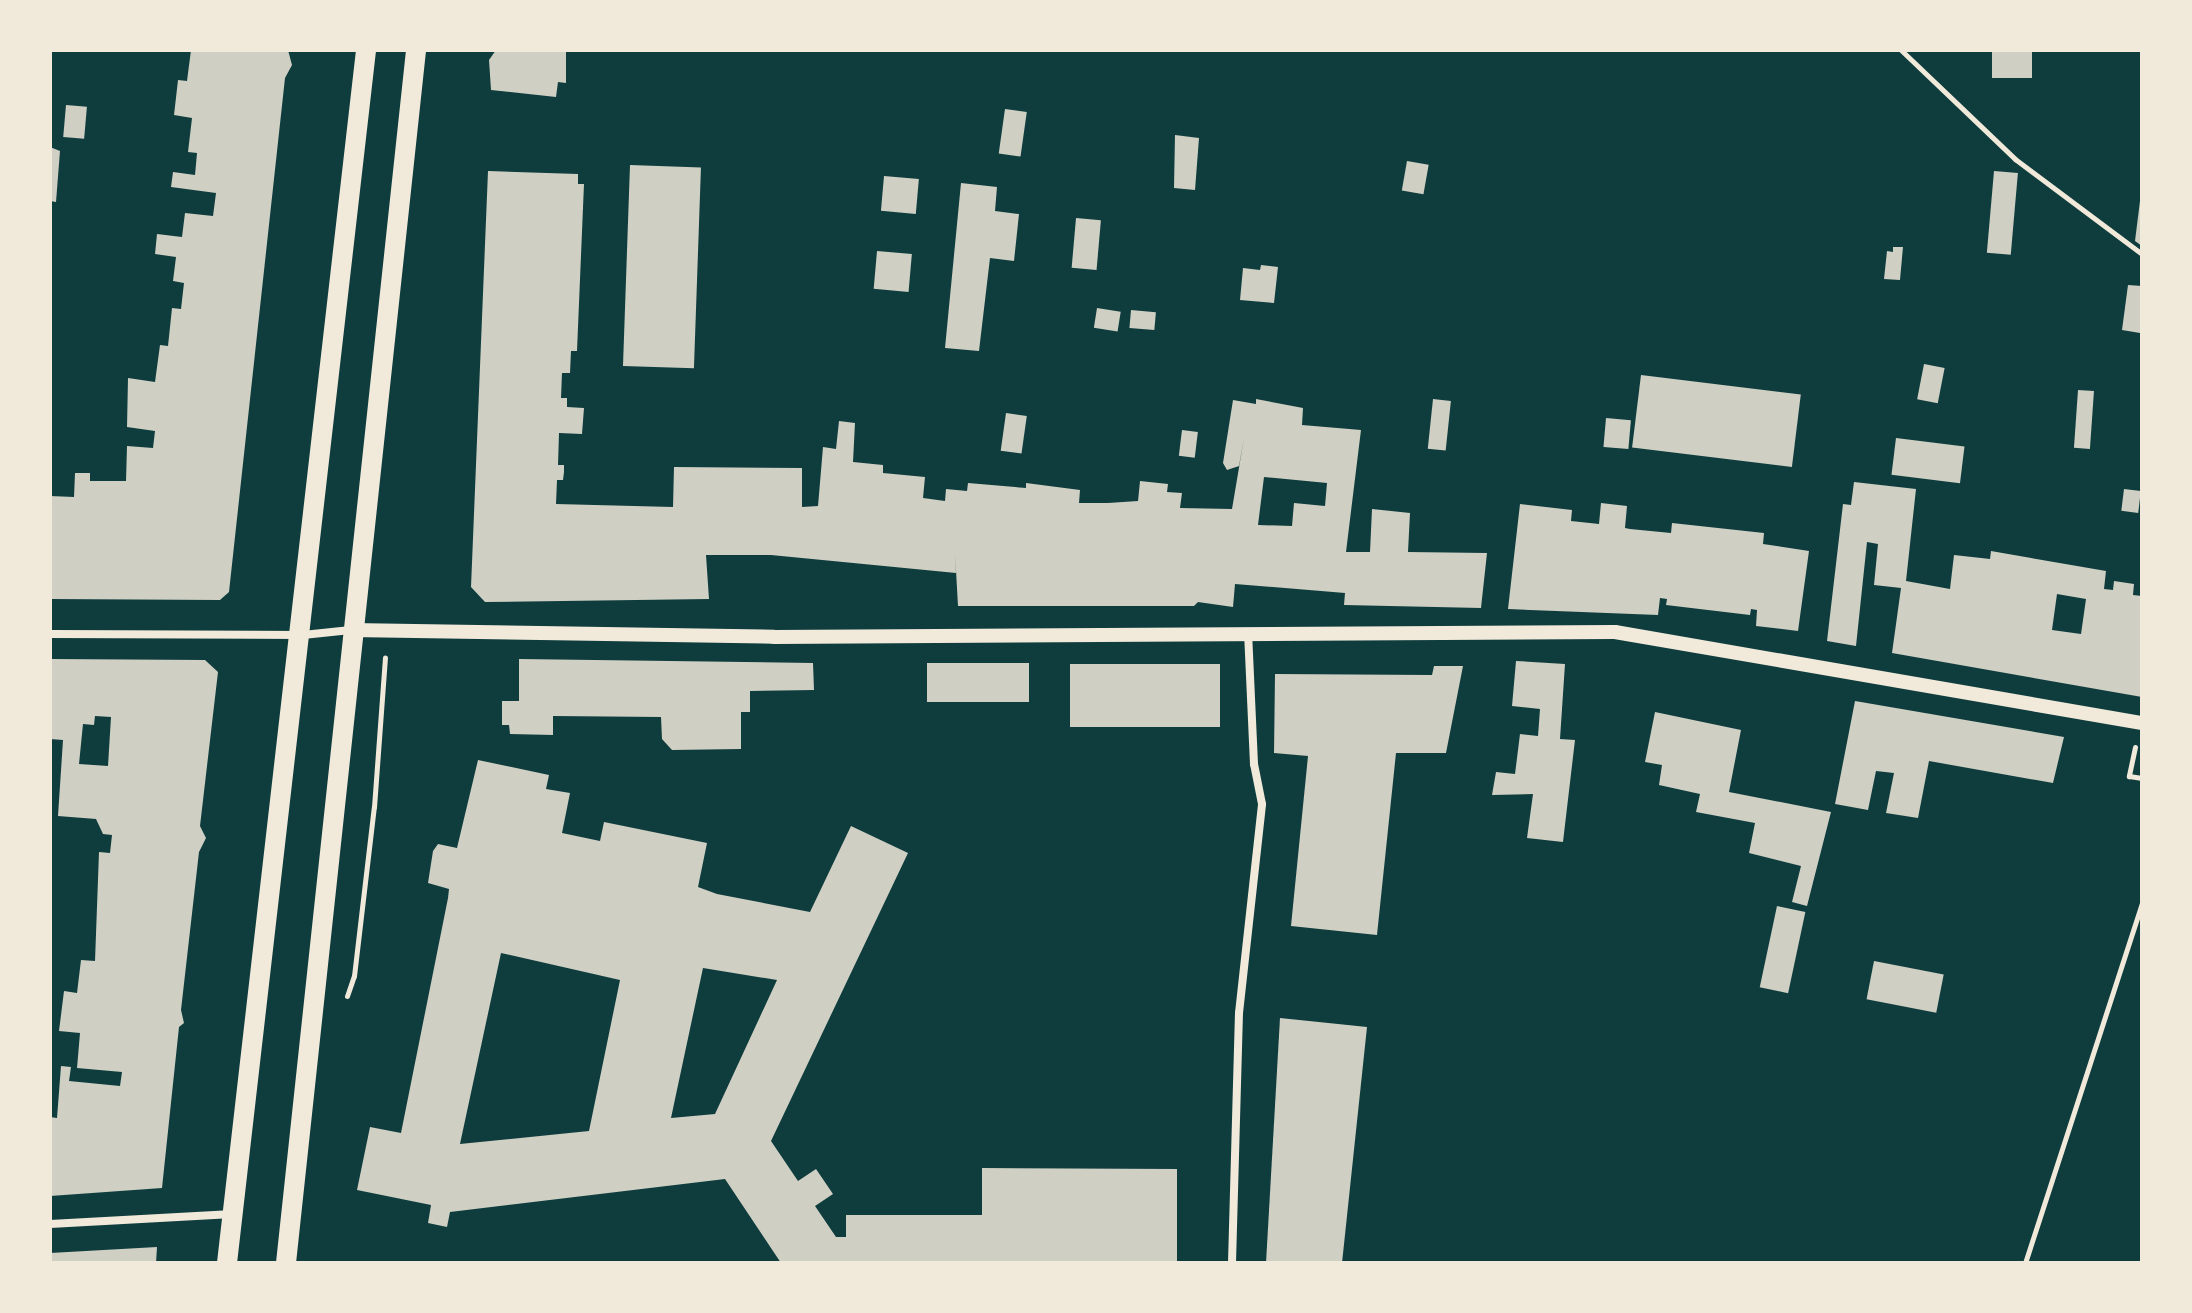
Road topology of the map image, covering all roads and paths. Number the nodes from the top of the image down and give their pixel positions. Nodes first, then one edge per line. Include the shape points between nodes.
1 (366, 50) edge
2 (416, 50) edge
3 (1901, 50) edge
4 (2142, 254) edge
5 (351, 630) junction
6 (50, 634) edge
7 (1248, 634) junction
8 (303, 635) junction
9 (2141, 723) edge
10 (2142, 778) edge
11 (2142, 903) edge
12 (233, 1214) junction
13 (50, 1224) edge
14 (227, 1263) edge
15 (286, 1263) edge
16 (1232, 1263) edge
17 (2025, 1263) edge

1 - 8 main road
2 - 5 main road
3 - 4 path via 2015,159
5 - 7 street via 774,637
5 - 8 street
5 - 15 main road
6 - 8 street
7 - 9 street via 1615,632
7 - 16 street via 1254,764 1262,804 1239,1013
8 - 12 main road via 287,725
9 - 10 path via 2129,776
11 - 17 path
12 - 13 street
12 - 14 main road

